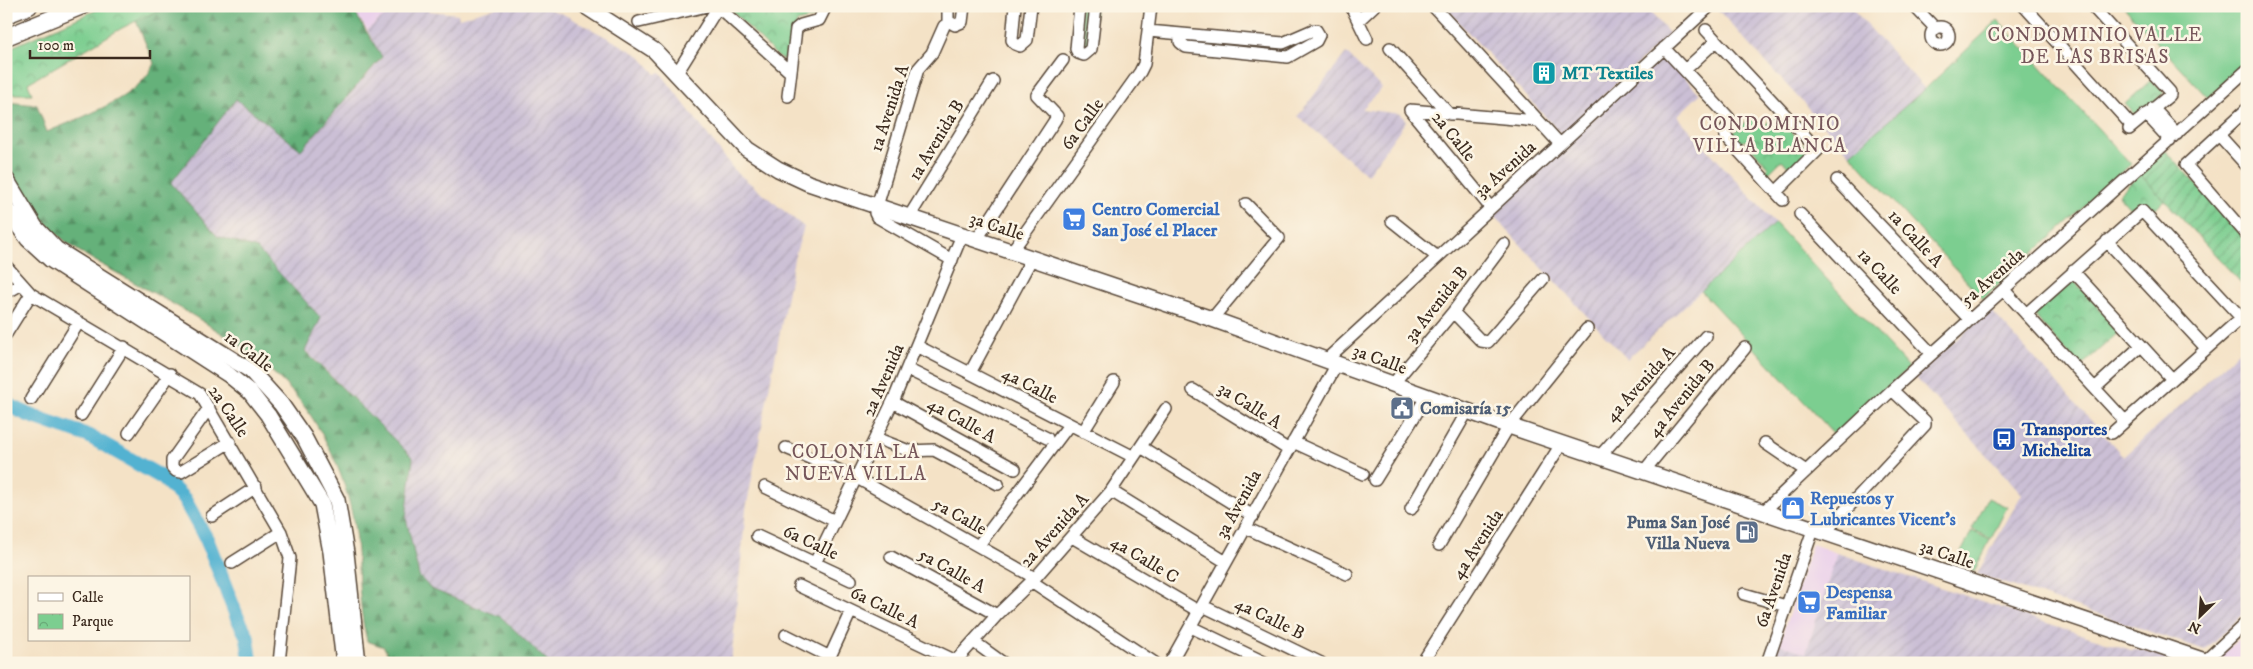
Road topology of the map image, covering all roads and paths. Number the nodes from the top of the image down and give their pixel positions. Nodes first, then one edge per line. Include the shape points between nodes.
1 (29, 6) edge
2 (82, 6) edge
3 (585, 6) edge
4 (707, 6) edge
5 (718, 6) edge
6 (826, 6) edge
7 (948, 6) edge
8 (964, 6) edge
9 (1015, 6) edge
10 (1031, 6) edge
11 (1080, 6) edge
12 (1096, 6) edge
13 (1151, 6) edge
14 (1351, 6) edge
15 (1374, 6) edge
16 (1434, 6) edge
17 (1710, 6) edge
18 (1914, 6) edge
19 (2024, 6) edge
20 (2092, 6) edge
21 (6, 15) edge
22 (1358, 21) junction
23 (639, 22) dead end
24 (944, 26) dead end
25 (1935, 28) dead end
26 (1148, 30) junction
27 (1706, 30) dead end
28 (1180, 34) junction
29 (6, 37) edge
30 (1367, 39) dead end
31 (1716, 41) junction
32 (1390, 48) dead end
33 (1664, 48) junction
34 (776, 58) junction
35 (792, 58) junction
36 (1063, 60) dead end
37 (1685, 70) junction
38 (2247, 70) edge
39 (790, 72) junction
40 (677, 73) junction
41 (992, 81) dead end
42 (788, 96) dead end
43 (2247, 109) edge
44 (2149, 111) junction
45 (1449, 114) junction
46 (1537, 120) junction
47 (2218, 134) junction
48 (2173, 137) junction
49 (1560, 144) junction
50 (2247, 166) edge
51 (6, 179) edge
52 (1837, 180) dead end
53 (1246, 204) dead end
54 (877, 206) junction
55 (1490, 207) junction
56 (6, 209) edge
57 (1800, 214) dead end
58 (909, 217) junction
59 (1392, 221) dead end
60 (2247, 235) edge
61 (969, 237) junction
62 (2107, 241) junction
63 (1504, 244) dead end
64 (1012, 251) junction
65 (1436, 256) junction
66 (1032, 258) junction
67 (952, 260) junction
68 (6, 266) edge
69 (2073, 271) junction
70 (1543, 279) dead end
71 (22, 284) junction
72 (2004, 290) junction
73 (6, 293) edge
74 (31, 294) junction
75 (1453, 312) junction
76 (2026, 314) junction
77 (1212, 319) junction
78 (1970, 320) junction
79 (2244, 321) edge
80 (79, 322) junction
81 (1587, 329) dead end
82 (6, 334) edge
83 (1705, 334) dead end
84 (917, 346) junction
85 (2141, 346) junction
86 (124, 347) junction
87 (1745, 348) dead end
88 (2206, 348) junction
89 (1932, 354) junction
90 (1332, 362) junction
91 (907, 369) junction
92 (970, 373) junction
93 (170, 374) junction
94 (2172, 379) junction
95 (1114, 382) dead end
96 (1393, 384) junction
97 (2095, 388) junction
98 (1193, 390) dead end
99 (1892, 390) junction
100 (1428, 396) junction
101 (31, 399) dead end
102 (892, 402) junction
103 (209, 408) junction
104 (1166, 409) dead end
105 (1468, 410) junction
106 (81, 415) dead end
107 (2125, 421) junction
108 (1069, 425) junction
109 (1509, 426) junction
110 (1083, 432) junction
111 (129, 433) dead end
112 (2112, 433) dead end
113 (876, 438) junction
114 (1047, 438) dead end
115 (230, 442) junction
116 (1562, 443) junction
117 (1765, 443) dead end
118 (1291, 446) junction
119 (1141, 447) junction
120 (786, 448) dead end
121 (1604, 451) junction
122 (1128, 454) dead end
123 (1015, 469) dead end
124 (1806, 470) junction
125 (1644, 471) junction
126 (1363, 474) dead end
127 (857, 478) junction
128 (1375, 480) dead end
129 (998, 484) dead end
130 (256, 487) junction
131 (765, 487) dead end
132 (1111, 491) junction
133 (1411, 509) dead end
134 (1763, 512) junction
135 (212, 516) dead end
136 (1253, 516) junction
137 (836, 521) junction
138 (1246, 528) junction
139 (1819, 531) junction
140 (281, 532) junction
141 (757, 536) dead end
142 (1072, 537) junction
143 (1439, 545) dead end
144 (978, 546) junction
145 (890, 557) dead end
146 (1226, 562) junction
147 (232, 563) dead end
148 (815, 563) junction
149 (1347, 574) dead end
150 (850, 580) dead end
151 (1033, 580) junction
152 (800, 586) dead end
153 (1744, 594) dead end
154 (1786, 606) junction
155 (1202, 609) junction
156 (851, 611) junction
157 (996, 615) junction
158 (2247, 622) edge
159 (1191, 627) junction
160 (786, 635) dead end
161 (974, 642) junction
162 (830, 661) edge
163 (1428, 661) edge
164 (2201, 661) edge
165 (955, 662) edge
166 (280, 663) edge
167 (344, 663) edge
168 (358, 663) edge
169 (1003, 663) edge
170 (1155, 663) edge
171 (1170, 663) edge
172 (1266, 663) edge
173 (1321, 663) edge
174 (1767, 663) edge

1 - 21 highway
2 - 29 highway
3 - 40 main road, 3a Calle via 643,42
4 - 23 street
5 - 34 street
5 - 40 street
6 - 35 street via 819,20 796,29
7 - 8 street via 948,21 955,25 962,22
9 - 10 street via 1012,40 1020,46 1027,40
11 - 12 street via 1076,49 1084,55 1091,49
13 - 26 street, 6a Calle
14 - 22 street
15 - 22 street
16 - 46 street
17 - 33 street, 3a Avenida
18 - 25 street
19 - 44 street via 2130,128
20 - 44 street via 2170,92
22 - 30 street
24 - 54 street, 1a Avenida A via 932,53 918,69
26 - 28 street
26 - 64 street, 6a Calle via 1140,72
27 - 31 street
28 - 28 street via 1283,42 1314,30 1319,35 1316,41 1288,57 1186,47 1180,42
31 - 37 street
31 - 37 street via 1818,150 1780,196 1726,137 1730,120
32 - 45 street
33 - 37 street
33 - 49 street, 3a Avenida
34 - 35 street
34 - 39 street
35 - 39 street
36 - 61 street, 2a Avenida via 1037,95 1057,116 1055,120
38 - 48 street, 5a Avenida
39 - 42 street
40 - 54 main road, 3a Calle via 758,157 808,183
41 - 58 street, 1a Avenida B
43 - 47 street
44 - 48 street
45 - 46 street
45 - 55 street, 2a Calle via 1410,110
46 - 49 street
47 - 50 street
47 - 60 street via 2186,167
48 - 72 street, 5a Avenida
49 - 55 street, 3a Avenida
51 - 168 main road, 1a Calle via 36,227 56,249 250,371 281,404 304,437 337,500
52 - 78 street, 1a Calle A
53 - 77 street via 1279,238
54 - 58 main road, 3a Calle
54 - 67 street via 877,217
55 - 65 street, 3a Avenida
56 - 167 main road, 1a Calle via 28,239 51,260 229,375 263,408 322,504 330,542
57 - 89 street, 1a Calle
58 - 61 main road, 3a Calle
59 - 65 street
61 - 64 main road, 3a Calle
61 - 67 street, 2a Avenida
62 - 69 street
62 - 79 street via 2144,211
62 - 88 street
63 - 75 street, 3a Avenida B
64 - 66 main road, 3a Calle
65 - 90 street, 3a Avenida
66 - 77 main road, 3a Calle
66 - 92 street
67 - 84 street, 2a Avenida
68 - 71 street, 2a Calle
69 - 76 street
69 - 85 street
70 - 75 street via 1488,342 1481,341
71 - 73 street
71 - 74 street, 2a Calle
72 - 76 street
72 - 78 street, 5a Avenida
74 - 80 street, 2a Calle
74 - 82 street
75 - 96 street, 3a Avenida B
76 - 97 street
77 - 90 main road, 3a Calle
78 - 89 street, 5a Avenida
79 - 88 street
80 - 86 street, 2a Calle
80 - 101 street
81 - 109 street
83 - 121 street, 4a Avenida A
84 - 91 street, 2a Avenida
84 - 92 street, 4a Calle
85 - 94 street
85 - 97 street
86 - 93 street, 2a Calle
86 - 106 street
87 - 125 street, 4a Avenida B
88 - 94 street
89 - 99 street, 5a Avenida
90 - 96 main road, 3a Calle
90 - 118 street, 3a Avenida
91 - 102 street, 2a Avenida
91 - 114 street
92 - 108 street, 4a Calle
93 - 103 street, 2a Calle via 200,394
93 - 111 street
94 - 107 street
95 - 110 street
96 - 100 main road, 3a Calle
97 - 107 street
98 - 118 street, 3a Calle A
99 - 124 street, 5a Avenida
99 - 139 street, 6a Avenida via 1925,421 1925,425
100 - 105 main road, 3a Calle
100 - 128 street
102 - 113 street, 2a Avenida
102 - 123 street, 4a Calle A
103 - 115 street, 2a Calle
103 - 115 street via 172,460 173,469 181,472
104 - 119 street, 2a Avenida A
105 - 109 main road, 3a Calle
105 - 133 street
107 - 112 street
108 - 110 street, 4a Calle
108 - 144 street
109 - 116 main road, 3a Calle
109 - 143 street
110 - 122 street, 4a Calle
113 - 127 street, 2a Avenida
113 - 129 street via 909,451 934,450
115 - 130 street, 2a Calle
116 - 121 main road, 3a Calle
116 - 163 street, 4a Avenida
117 - 124 street
118 - 126 street, 3a Calle A
118 - 136 street, 3a Avenida
119 - 132 street, 2a Avenida A
119 - 136 street
120 - 127 street, 5a Calle
121 - 125 main road, 3a Calle
124 - 134 street, 5a Avenida
125 - 134 main road, 3a Calle
127 - 137 street, 2a Avenida
127 - 144 street, 5a Calle
130 - 135 street
130 - 140 street, 2a Calle
131 - 137 street
132 - 142 street, 2a Avenida A
132 - 146 street
134 - 139 main road, 3a Calle
136 - 138 street, 3a Avenida
137 - 148 street, 2a Avenida
138 - 146 street, 3a Avenida
138 - 149 street
139 - 154 street, 6a Avenida
139 - 164 main road, 3a Calle
140 - 147 street
140 - 166 street, 2a Calle via 290,558
141 - 148 street, 6a Calle
142 - 151 street, 2a Avenida A
142 - 155 street, 4a Calle C
144 - 151 street, 5a Calle
145 - 157 street, 5a Calle A
146 - 155 street, 3a Avenida
148 - 150 street, 6a Calle
151 - 157 street, 2a Avenida A
151 - 170 street, 5a Calle
152 - 156 street, 6a Calle A
153 - 154 street
154 - 174 street, 6a Avenida
155 - 159 street, 3a Avenida
155 - 173 street, 4a Calle B
156 - 162 street
156 - 165 street, 6a Calle A
157 - 161 street, 2a Avenida A
158 - 164 street
159 - 171 street, 3a Avenida
159 - 172 street
160 - 162 street
161 - 165 street, 2a Avenida A
161 - 169 street

